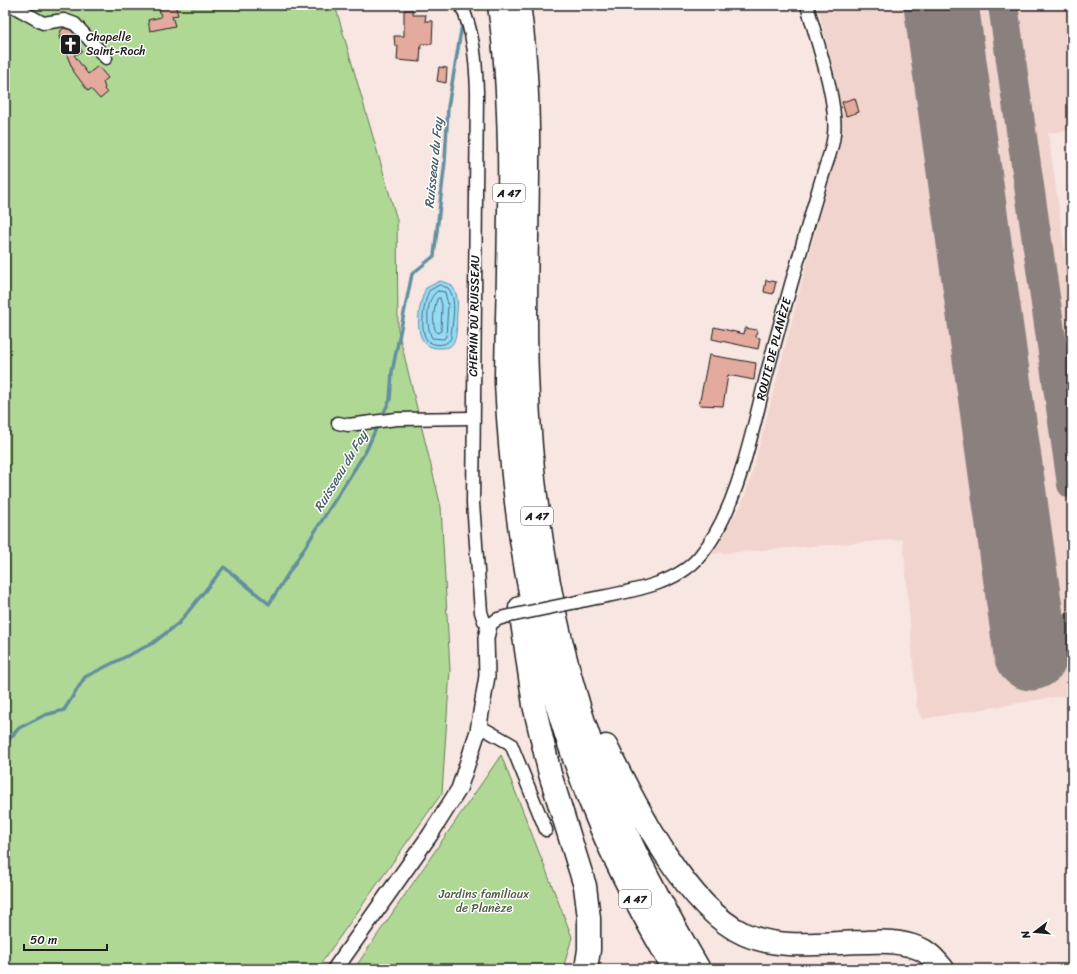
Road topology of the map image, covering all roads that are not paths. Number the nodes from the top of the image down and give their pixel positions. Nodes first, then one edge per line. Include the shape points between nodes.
1 (11, 5) edge
2 (499, 5) edge
3 (519, 5) edge
4 (807, 5) edge
5 (463, 9) edge
6 (106, 58) dead end
7 (473, 418) junction
8 (338, 423) dead end
9 (521, 541) junction
10 (489, 625) junction
11 (567, 660) junction
12 (479, 726) junction
13 (546, 830) dead end
14 (335, 969) edge
15 (586, 969) edge
16 (674, 969) edge
17 (699, 969) edge
18 (943, 969) edge

1 - 6 street via 44,23 64,20 75,24
2 - 9 highway, A 47 via 505,63 508,139 506,382 512,477
3 - 11 highway, A 47 via 529,123 526,373 531,465 555,620
4 - 10 street, ROUTE DE PLANÈZE, bridge via 829,88 835,132 780,324 748,449 728,508 699,557 676,576 651,586 505,617
5 - 7 street, CHEMIN DU RUISSEAU via 476,68 477,101
7 - 8 street via 379,421 348,425
7 - 10 street, CHEMIN DU RUISSEAU via 473,504 478,582 481,612 484,621
9 - 15 highway via 515,571 524,642 534,705 550,774 585,886 589,918
9 - 16 highway, A 47 via 544,659 576,760 615,858
10 - 12 street via 486,638 487,676
11 - 17 highway, A 47 via 591,742 628,836 666,912
11 - 18 highway via 582,685 600,735 658,844 696,895 719,918 743,933 768,942 790,944 893,941 919,948 936,960
12 - 13 street via 511,744
12 - 14 street via 459,789 430,835

